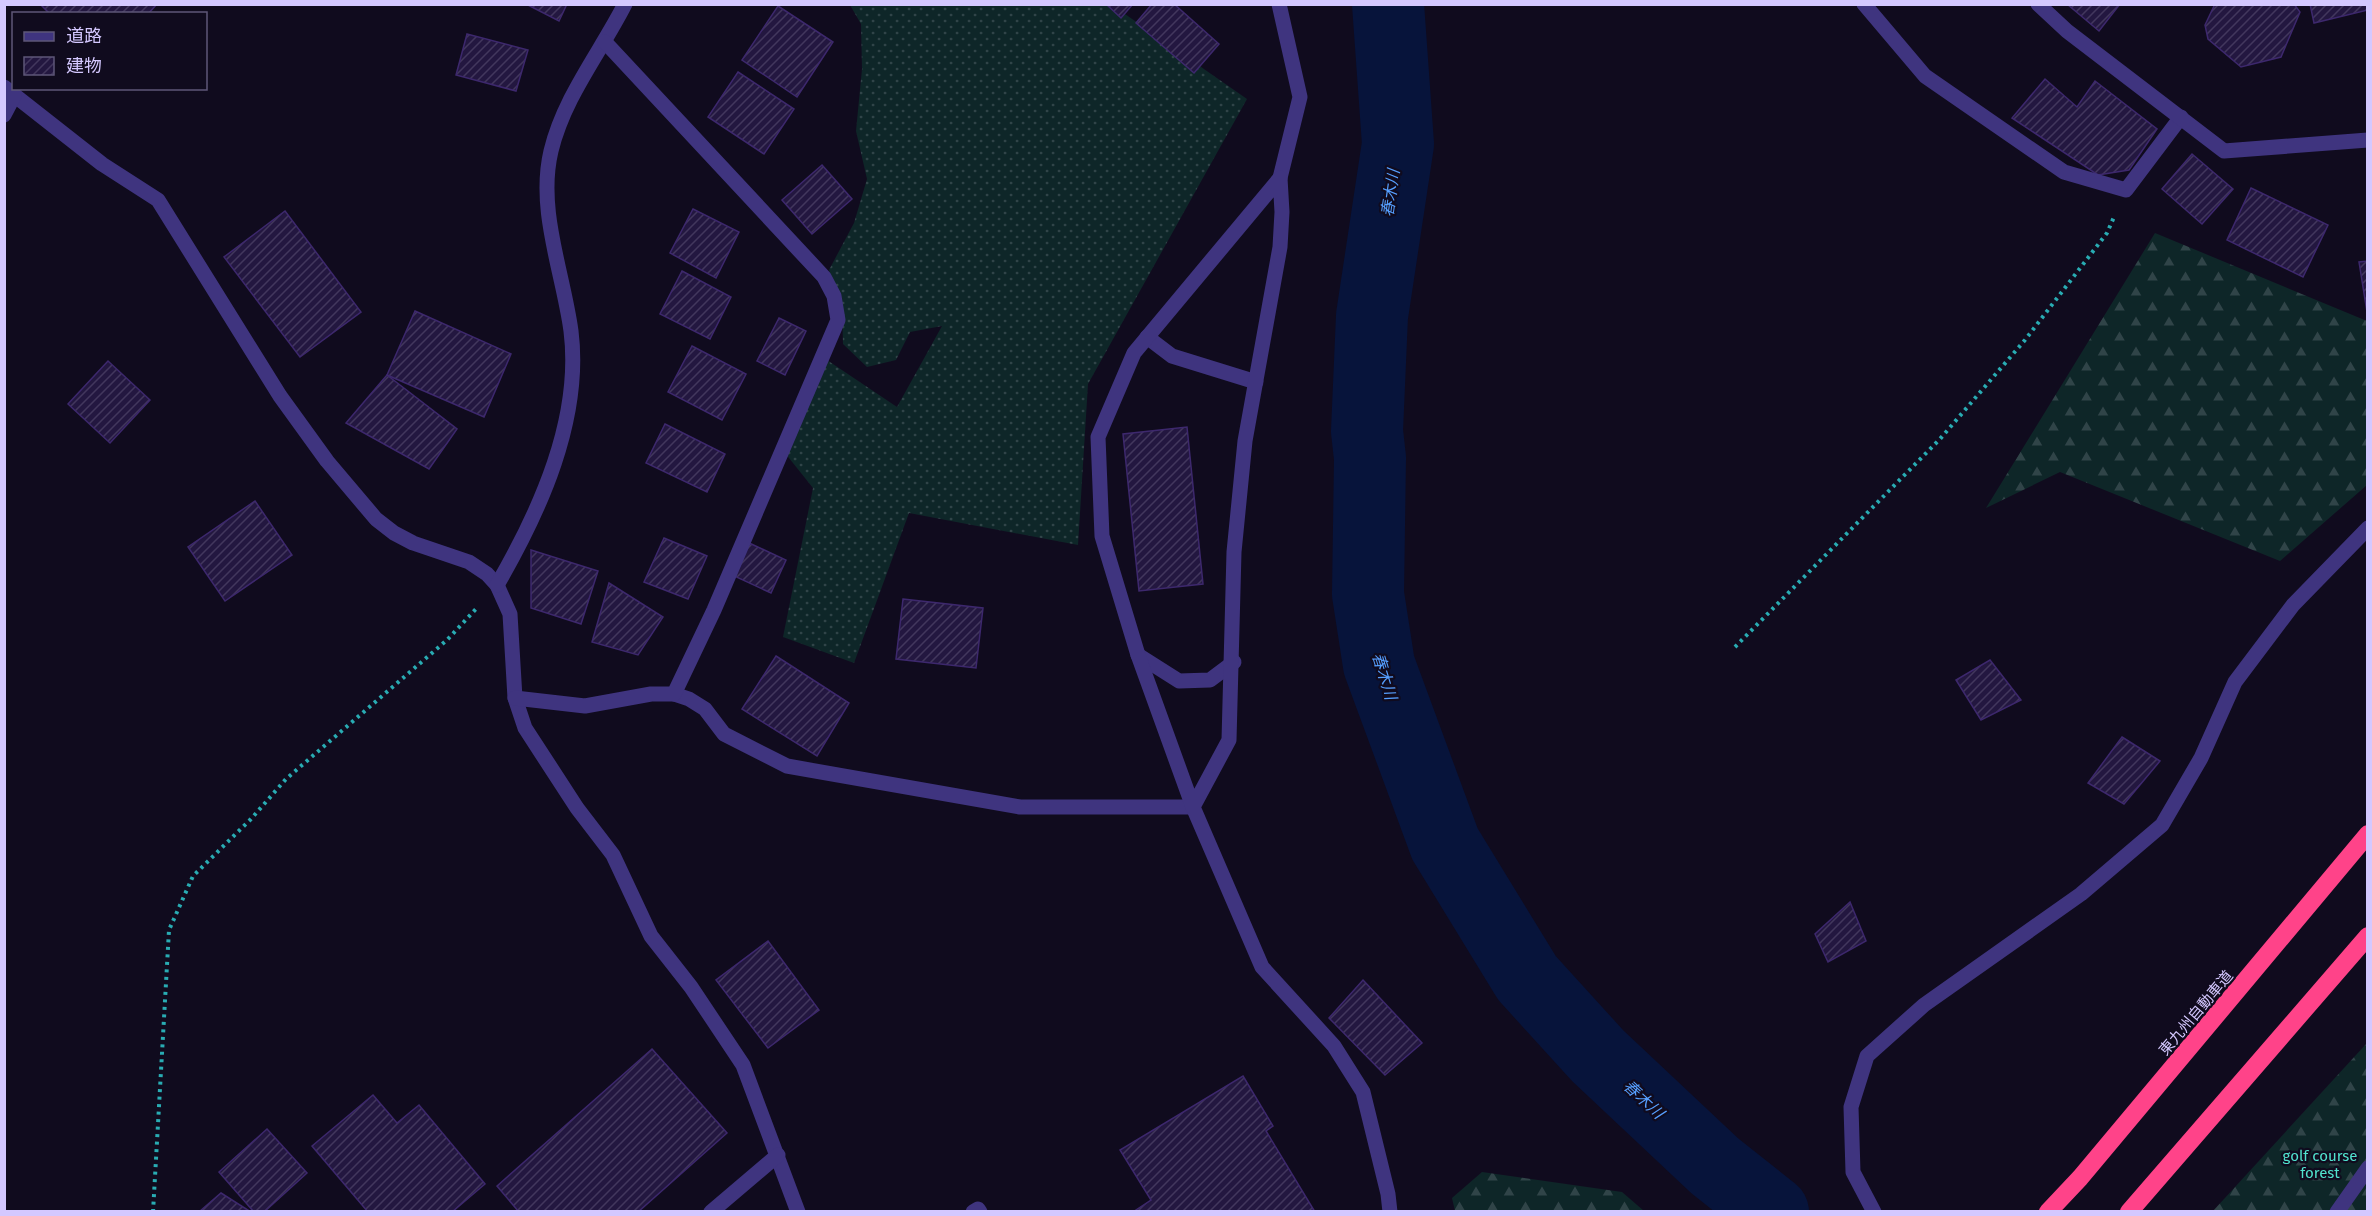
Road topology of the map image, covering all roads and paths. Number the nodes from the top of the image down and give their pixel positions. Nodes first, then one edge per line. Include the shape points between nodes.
1 (625, 4) edge
2 (1279, 4) edge
3 (1864, 4) edge
4 (2038, 4) edge
5 (605, 42) junction
6 (9, 91) edge
7 (4, 115) edge
8 (2181, 117) junction
9 (2367, 140) edge
10 (1280, 178) junction
11 (2126, 190) junction
12 (1147, 337) junction
13 (1256, 382) junction
14 (2367, 528) edge
15 (497, 585) junction
16 (1735, 647) dead end
17 (1137, 655) junction
18 (1233, 662) junction
19 (674, 694) junction
20 (515, 698) junction
21 (1193, 807) junction
22 (2367, 834) edge
23 (2367, 936) edge
24 (778, 1155) junction
25 (2367, 1168) edge
26 (153, 1212) edge
27 (711, 1212) edge
28 (798, 1212) edge
29 (973, 1212) edge
30 (980, 1212) edge
31 (1390, 1212) edge
32 (1874, 1212) edge
33 (2048, 1212) edge
34 (2129, 1212) edge
35 (2337, 1212) edge

1 - 5 street
2 - 10 street via 1300,97
3 - 11 street via 1925,76 2064,172
4 - 8 street via 2067,31
5 - 15 street via 561,120 547,184 548,211 571,331 573,373 565,421 525,533
5 - 19 street via 824,277 834,296 838,320
6 - 7 street
6 - 15 street via 102,164 158,200 280,396 376,519 413,543 469,562
8 - 9 street via 2224,151
8 - 11 street
10 - 12 street
10 - 13 street via 1280,247
11 - 16 path via 2107,233 2025,340 1940,439
12 - 13 street via 1173,356
12 - 17 street via 1134,353 1098,437 1102,536
13 - 18 street via 1245,441 1234,552
14 - 32 street via 2293,605 2235,681 2200,758 2162,825 2081,894 1924,1005 1867,1056 1851,1107 1854,1172
15 - 20 street via 510,614
15 - 26 path via 447,640 286,779 193,876 170,930
17 - 18 street via 1179,681 1210,680
17 - 21 street
18 - 21 street via 1229,740
19 - 20 street via 585,705
19 - 21 street via 705,710 724,734 787,766 1020,807
20 - 24 street via 537,749 614,855 651,936 743,1065
21 - 31 street via 1262,967 1334,1046 1363,1092
22 - 33 highway, 東九州自動車道 via 2096,1160
23 - 34 highway
24 - 27 street
24 - 28 street
25 - 35 street
29 - 30 street

